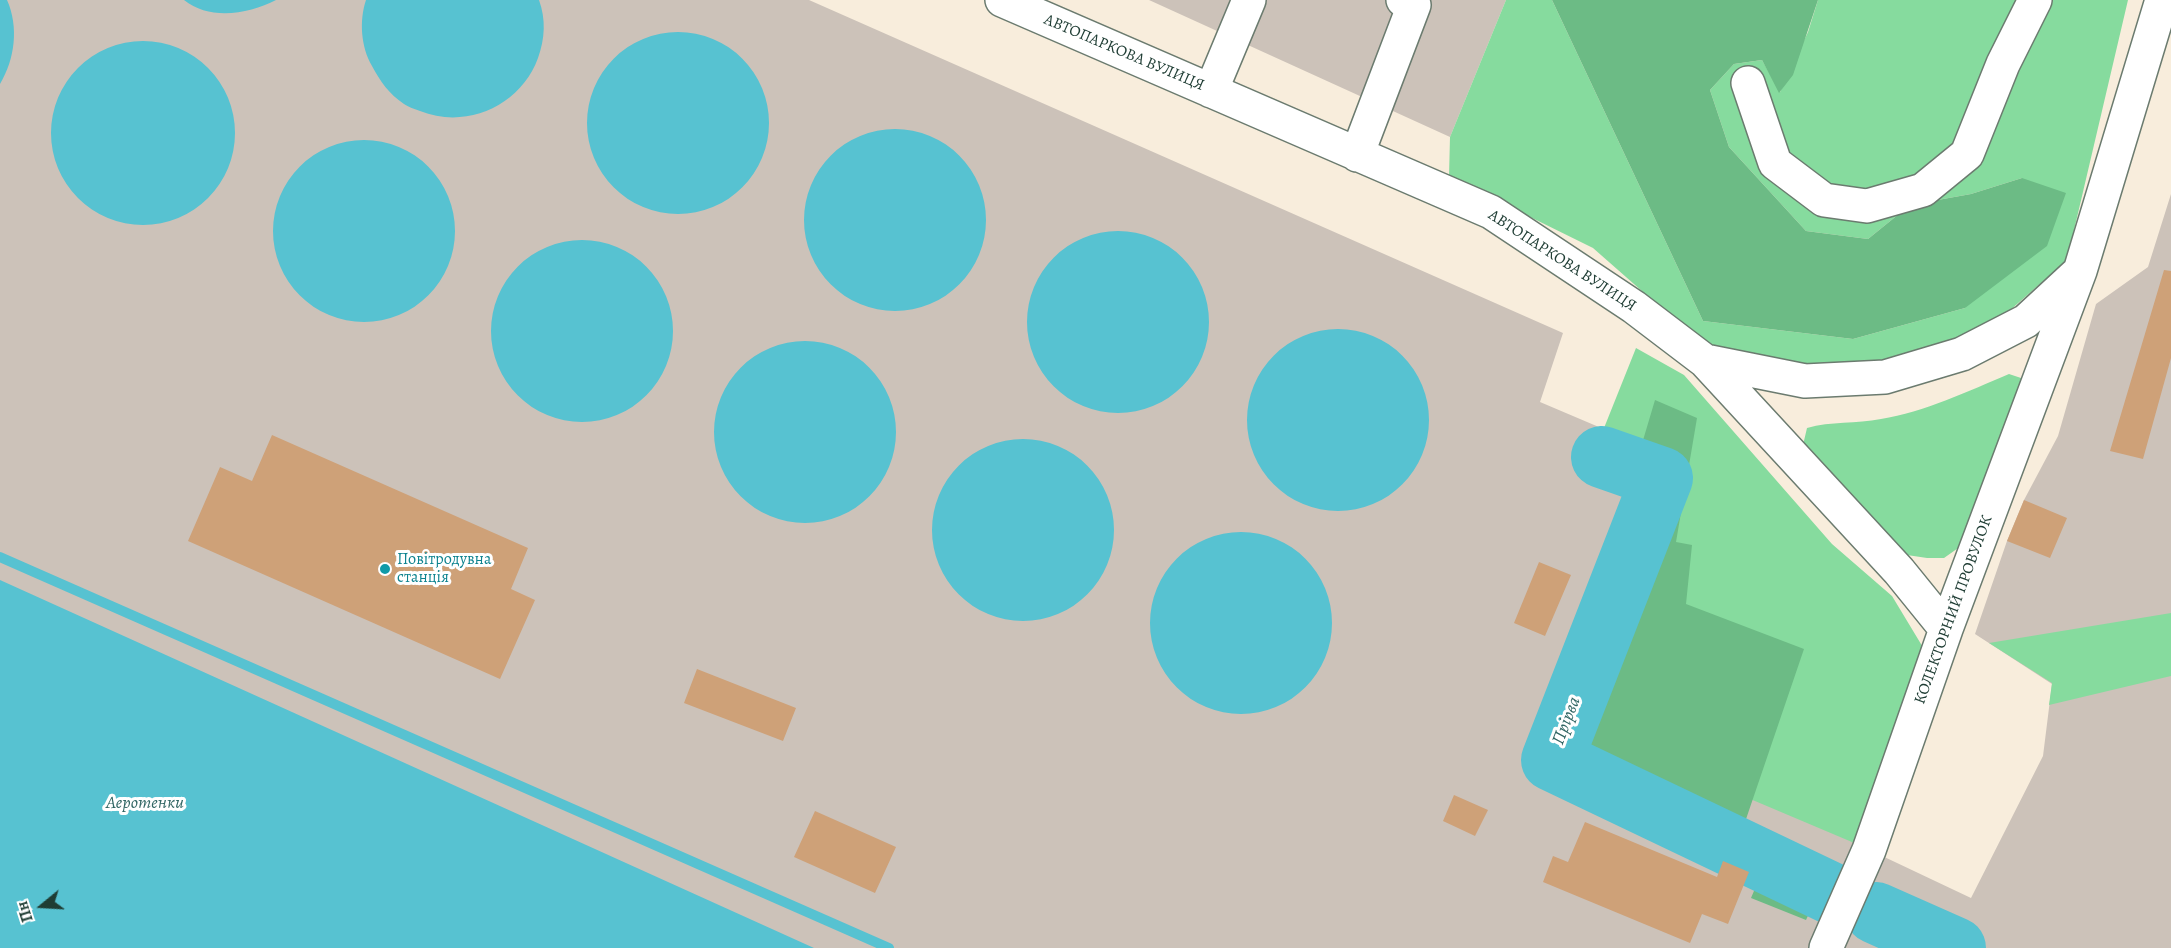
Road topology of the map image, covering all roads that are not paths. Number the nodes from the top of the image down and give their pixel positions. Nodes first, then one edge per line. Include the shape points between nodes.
1 (1002, 0) edge
2 (1249, 0) edge
3 (1403, 0) edge
4 (2035, 0) edge
5 (2162, 0) edge
6 (1748, 83) dead end
7 (1211, 91) junction
8 (1357, 155) junction
9 (2080, 271) junction
10 (1705, 361) junction
11 (1946, 629) junction
12 (1826, 948) edge

1 - 7 street, АВТОПАРКОВА ВУЛИЦЯ
2 - 7 street
3 - 8 street via 1414,5
4 - 6 street via 2003,63 1967,154 1923,189 1867,206 1824,200 1775,163
5 - 9 street, КОЛЕКТОРНИЙ ПРОВУЛОК
7 - 8 street, АВТОПАРКОВА ВУЛИЦЯ
8 - 10 street, АВТОПАРКОВА ВУЛИЦЯ via 1491,212 1634,307
9 - 10 street, АВТОПАРКОВА ВУЛИЦЯ via 2026,321 1962,354 1885,377 1805,381
9 - 11 street, КОЛЕКТОРНИЙ ПРОВУЛОК
10 - 11 street via 1899,571
11 - 12 street, КОЛЕКТОРНИЙ ПРОВУЛОК via 1869,850

